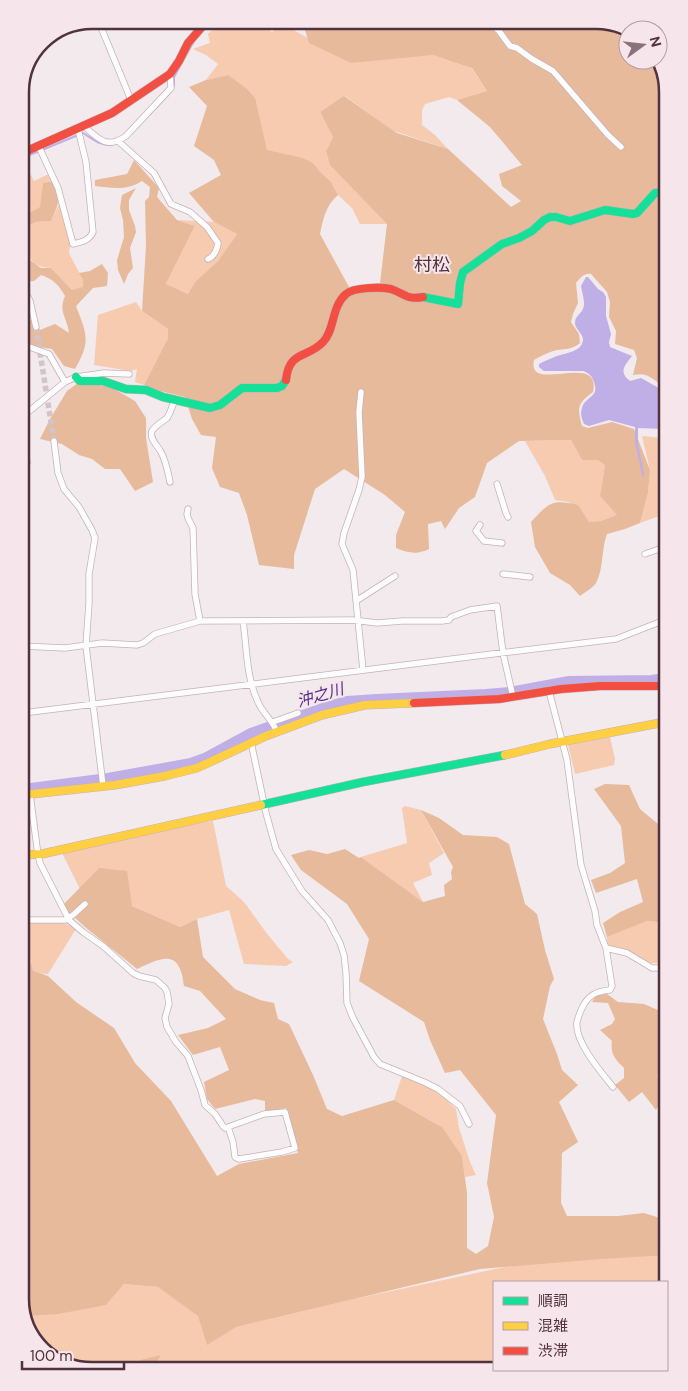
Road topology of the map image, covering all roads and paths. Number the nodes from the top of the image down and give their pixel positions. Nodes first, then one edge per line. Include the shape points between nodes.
1 (102, 29) edge
2 (200, 29) edge
3 (497, 29) edge
4 (170, 74) junction
5 (131, 100) junction
6 (81, 128) junction
7 (118, 141) junction
8 (39, 147) junction
9 (620, 147) dead end
10 (29, 151) edge
11 (659, 192) edge
12 (208, 259) dead end
13 (29, 299) edge
14 (36, 327) tunnel mouth
15 (29, 347) edge
16 (129, 374) dead end
17 (76, 377) junction
18 (65, 382) junction
19 (360, 392) dead end
20 (174, 400) junction
21 (29, 411) edge
22 (54, 441) tunnel mouth
23 (170, 482) dead end
24 (497, 484) dead end
25 (188, 509) dead end
26 (508, 517) dead end
27 (480, 525) dead end
28 (502, 543) dead end
29 (659, 548) edge
30 (644, 554) dead end
31 (503, 574) dead end
32 (395, 576) dead end
33 (530, 576) dead end
34 (356, 601) junction
35 (243, 620) junction
36 (200, 621) junction
37 (357, 621) junction
38 (659, 622) edge
39 (29, 646) edge
40 (86, 646) junction
41 (503, 653) junction
42 (363, 670) junction
43 (251, 684) junction
44 (659, 686) edge
45 (549, 691) junction
46 (514, 697) junction
47 (93, 704) junction
48 (29, 712) edge
49 (298, 713) dead end
50 (273, 722) junction
51 (659, 723) edge
52 (277, 732) junction
53 (251, 742) junction
54 (563, 742) junction
55 (103, 786) junction
56 (29, 794) edge
57 (264, 804) junction
58 (29, 809) edge
59 (29, 855) edge
60 (38, 855) junction
61 (85, 904) dead end
62 (68, 918) junction
63 (29, 920) edge
64 (606, 948) junction
65 (659, 968) edge
66 (612, 1087) dead end
67 (469, 1124) dead end
68 (228, 1127) junction

1 - 5 street
2 - 4 street
3 - 9 street via 510,46 553,71
4 - 5 street
4 - 7 street via 171,88
5 - 6 street
6 - 7 street via 98,140
6 - 8 street
6 - 8 street via 93,232 86,240 73,244 58,188
7 - 12 street via 154,173 171,204 190,212 207,227 218,244
8 - 10 street
11 - 20 street via 654,193 633,214 605,210 570,221 546,218 532,231 502,244 463,272 458,304 425,296 413,299 390,289 366,288 347,293 334,312 326,338 319,346 291,361 282,386 242,388 220,405 210,408
13 - 14 street
15 - 18 street via 49,354
16 - 17 street
17 - 18 street
17 - 20 street via 80,381 146,390
18 - 21 street
19 - 34 street via 362,477 342,544 352,570
20 - 23 street via 172,411 151,434 165,460
22 - 40 street via 64,490 78,507 94,538
24 - 26 street
25 - 36 street via 188,518 194,528 195,594
27 - 28 street via 476,531 484,541
29 - 30 street
31 - 33 street
32 - 34 street
34 - 37 street
35 - 36 street
35 - 37 street
35 - 43 street
36 - 40 street via 154,634 137,645 102,643
37 - 41 street via 442,621 470,610 497,606
37 - 42 street
38 - 41 street via 616,639
39 - 40 street
40 - 47 street
41 - 42 street
41 - 46 street
42 - 43 street
43 - 47 street
43 - 50 street via 262,711
44 - 45 street via 600,686
45 - 46 street
45 - 54 street
46 - 52 street via 349,707
47 - 48 street
47 - 55 street
49 - 50 street
50 - 52 street
51 - 54 street
52 - 53 street
53 - 55 street via 186,771
53 - 57 street
54 - 57 street
54 - 64 street via 581,865
55 - 56 street
57 - 60 street
57 - 67 street via 276,849 302,891 328,920 340,943 344,954 347,1003 374,1057 380,1064 445,1094 460,1106
58 - 60 street
59 - 60 street
60 - 62 street
61 - 62 street
62 - 63 street
62 - 68 street via 132,973 156,980 165,988 169,1004 165,1018 167,1027 188,1056 205,1105 225,1128
64 - 65 street via 628,953 652,968
64 - 66 street via 612,986 610,990 590,996 585,1001 576,1024 588,1055
68 - 68 street via 235,1157 239,1159 295,1148 285,1112 264,1114

